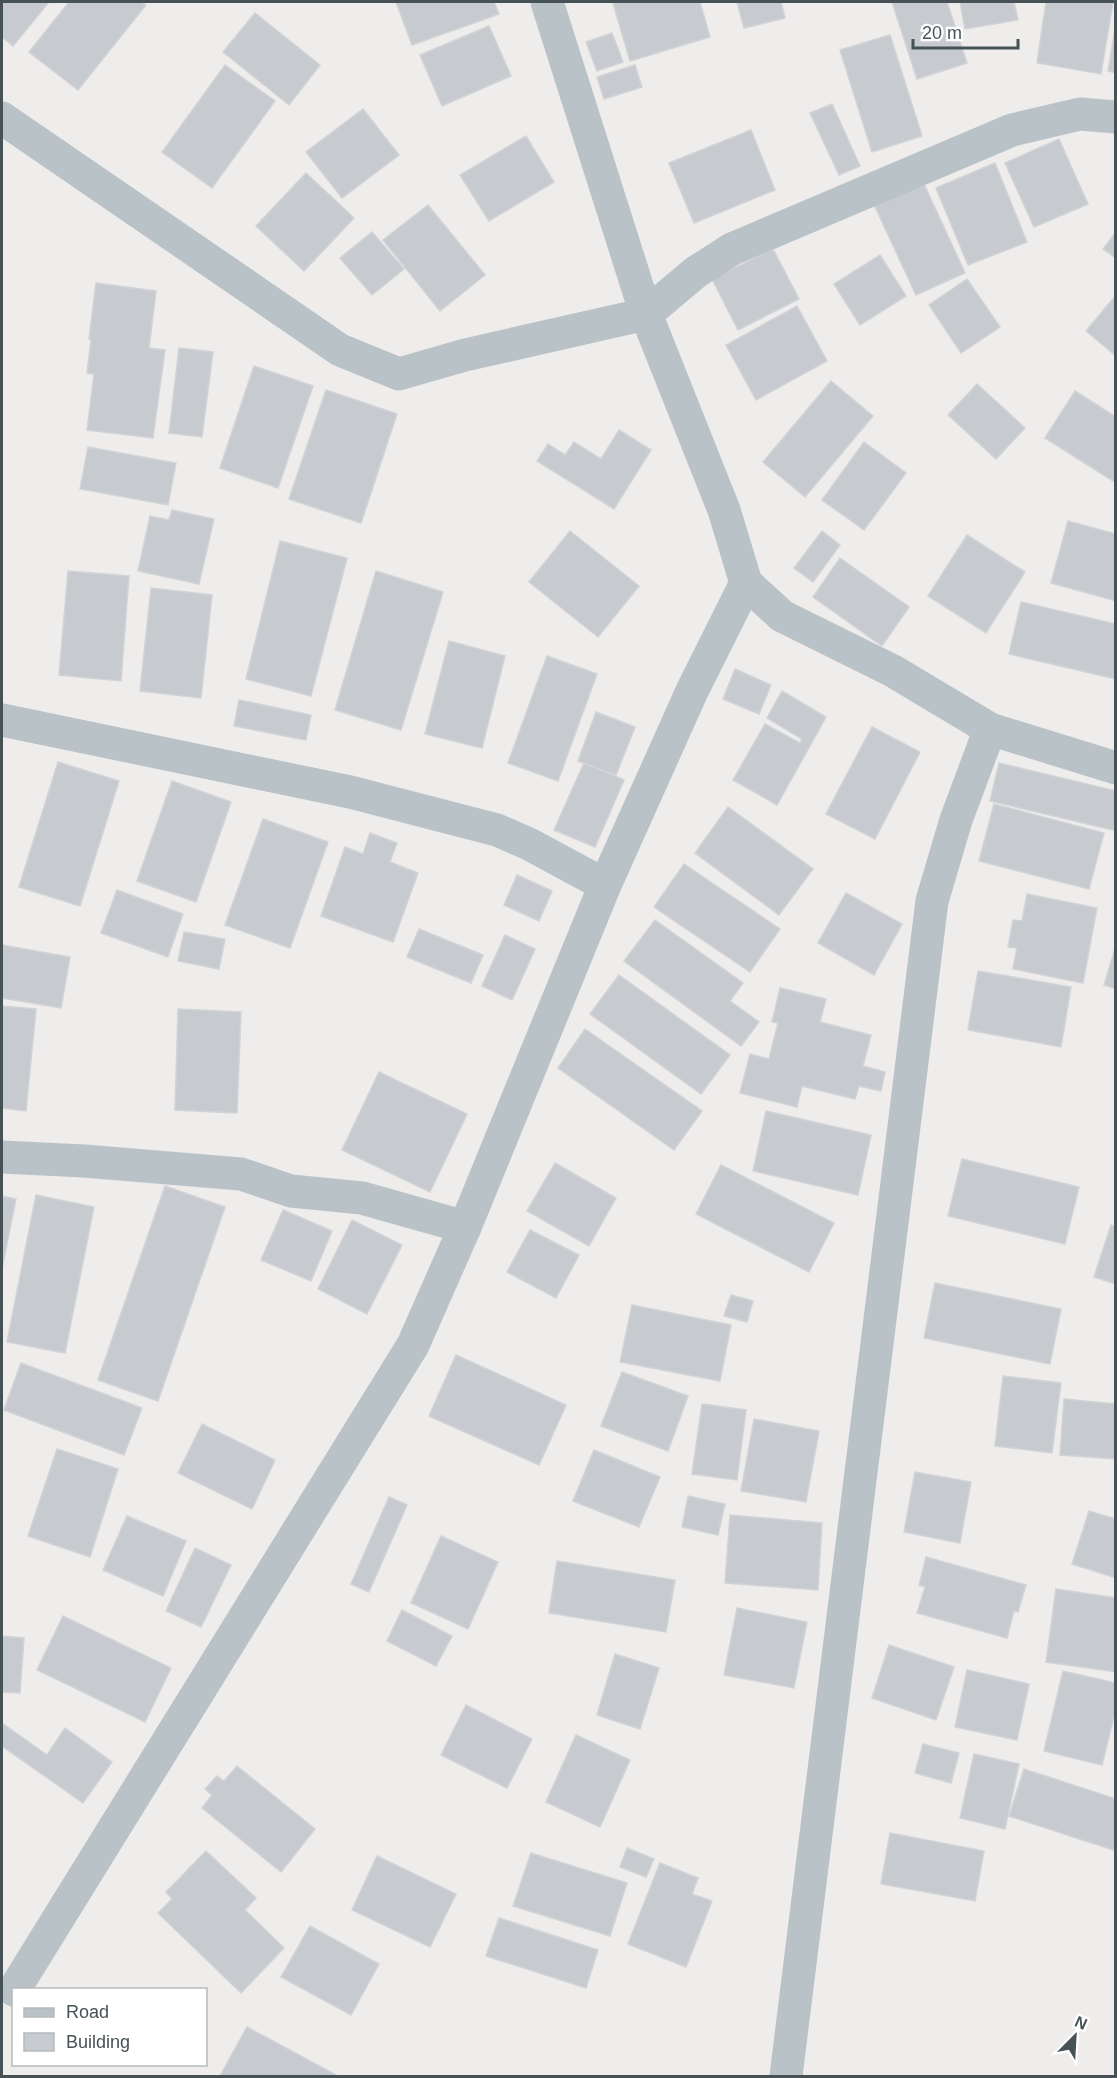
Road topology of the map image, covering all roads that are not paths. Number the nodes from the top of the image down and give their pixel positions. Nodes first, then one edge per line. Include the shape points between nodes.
1 (547, 2) edge
2 (1116, 117) edge
3 (2, 118) edge
4 (646, 314) junction
5 (746, 583) junction
6 (2, 720) edge
7 (990, 729) junction
8 (1116, 768) edge
9 (605, 885) junction
10 (2, 1157) edge
11 (465, 1227) junction
12 (15, 1988) edge
13 (12, 1993) edge
14 (2, 2010) edge
15 (786, 2076) edge

1 - 4 street
2 - 4 street via 1080,114 1012,130 732,249 696,272
3 - 4 street via 340,350 399,374
4 - 5 street via 724,510
5 - 7 street via 782,616 893,671
5 - 9 street via 692,691
6 - 9 street via 350,792 496,830
7 - 8 street
7 - 15 street via 956,820 933,901
9 - 11 street
10 - 11 street via 241,1174 291,1191 362,1198
11 - 12 street via 413,1345
13 - 14 street

